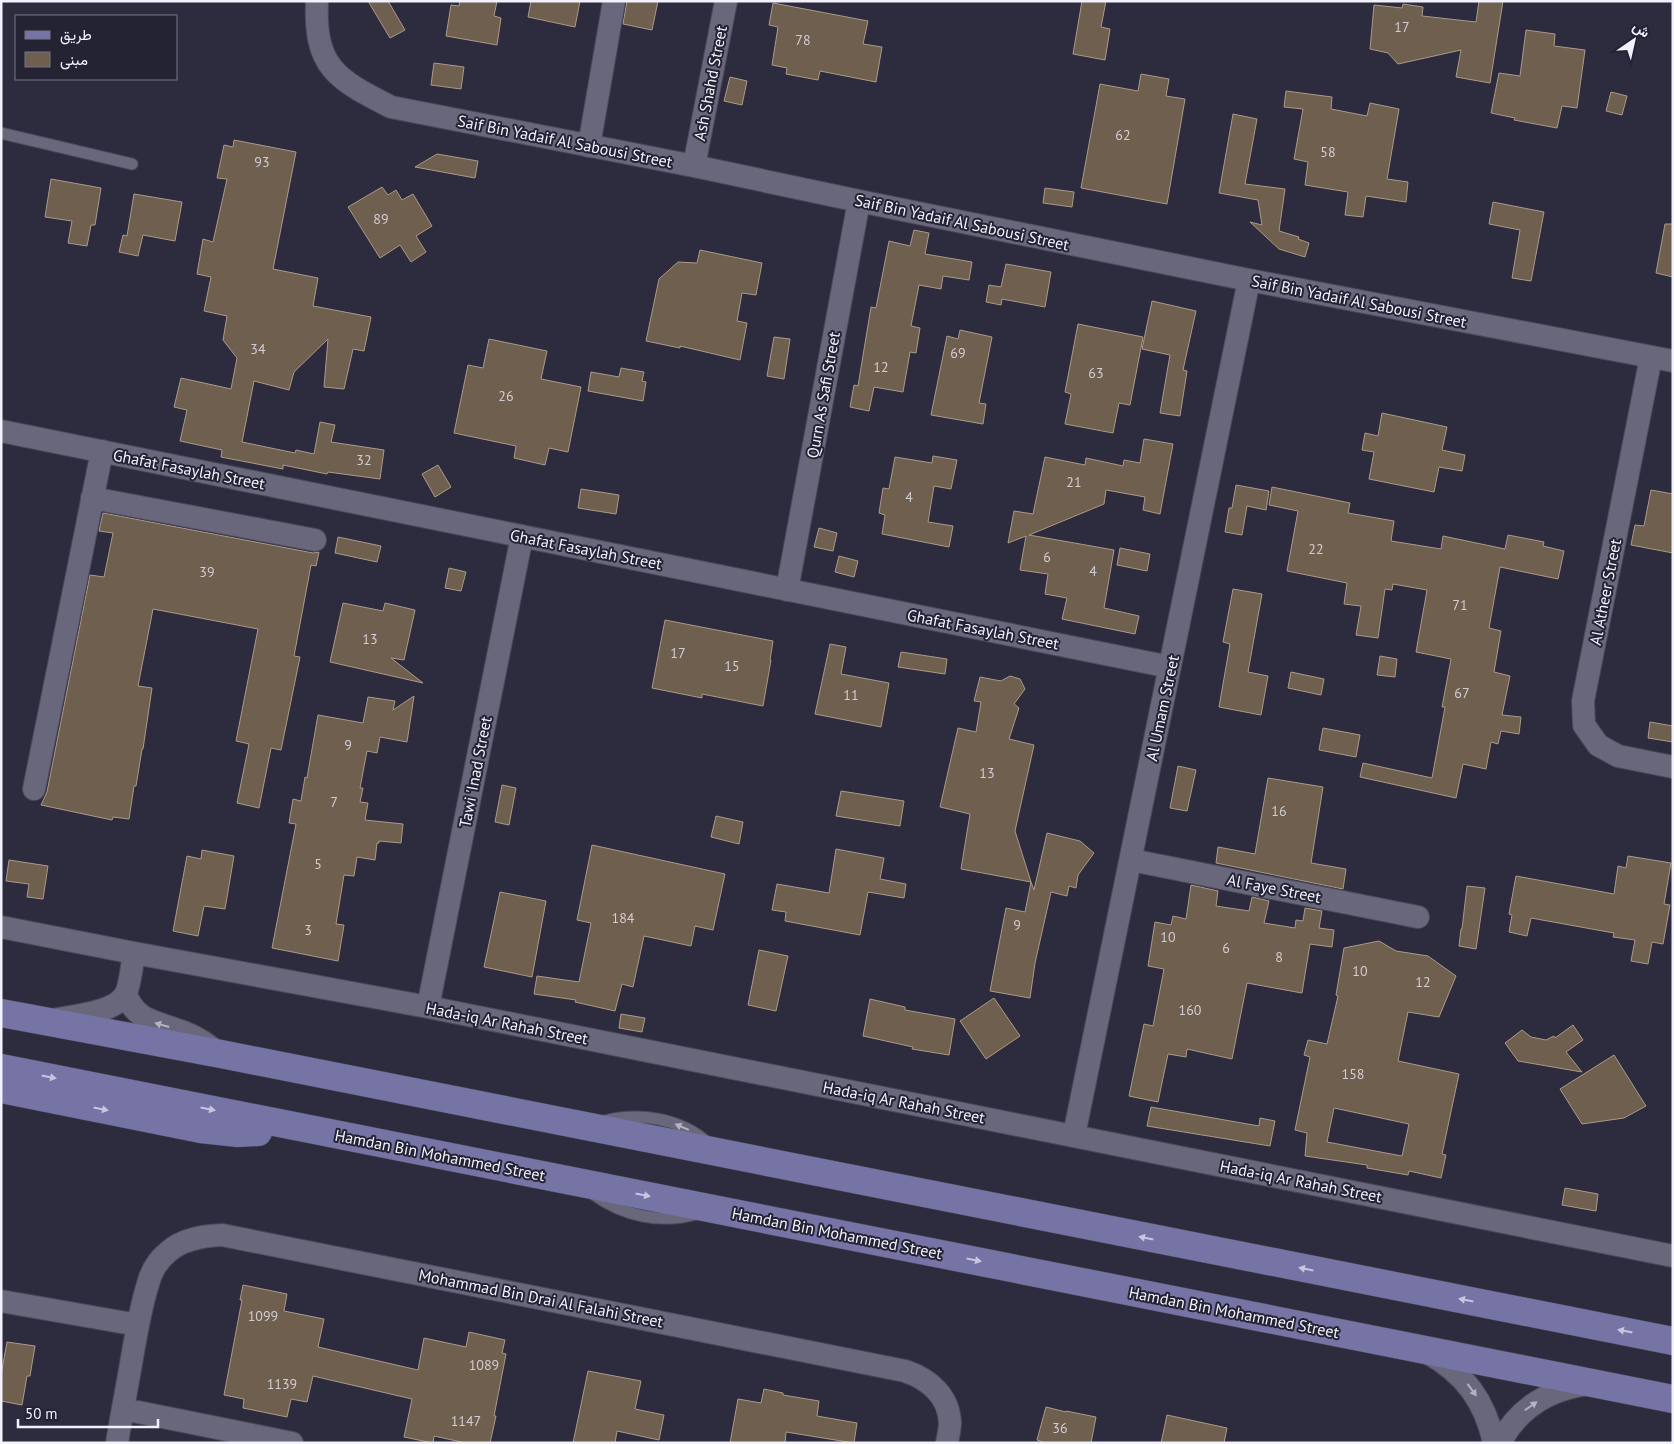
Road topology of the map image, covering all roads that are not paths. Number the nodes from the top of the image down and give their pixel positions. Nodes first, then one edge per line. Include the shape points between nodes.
1 (317, 1) edge
2 (614, 1) edge
3 (726, 1) edge
4 (1, 133) edge
5 (588, 146) junction
6 (132, 164) dead end
7 (694, 166) junction
8 (859, 201) junction
9 (1249, 280) junction
10 (1662, 359) edge
11 (1, 431) edge
12 (102, 451) junction
13 (92, 498) junction
14 (522, 536) junction
15 (315, 540) dead end
16 (787, 590) junction
17 (1170, 667) junction
18 (1673, 767) edge
19 (34, 789) dead end
20 (1131, 860) junction
21 (1418, 917) dead end
22 (1, 927) edge
23 (134, 953) junction
24 (126, 994) junction
25 (428, 1007) junction
26 (1, 1013) edge
27 (46, 1022) junction
28 (221, 1054) junction
29 (1, 1068) edge
30 (1, 1089) edge
31 (292, 1126) junction
32 (1074, 1135) junction
33 (1673, 1256) edge
34 (1, 1301) edge
35 (138, 1325) junction
36 (1673, 1341) edge
37 (1421, 1349) junction
38 (1593, 1383) junction
39 (1673, 1399) edge
40 (123, 1409) junction
41 (117, 1443) edge
42 (292, 1443) edge
43 (947, 1443) edge
44 (1494, 1443) edge
45 (1500, 1443) edge

1 - 5 street, Saif Bin Yadaif Al Sabousi Street via 316,27 321,50 337,75 356,89 391,107
2 - 5 street
3 - 7 street, Ash Shahd Street
4 - 6 lane
5 - 7 street, Saif Bin Yadaif Al Sabousi Street
7 - 8 street, Saif Bin Yadaif Al Sabousi Street
8 - 9 street, Saif Bin Yadaif Al Sabousi Street
8 - 16 street, Qurn As Safi Street
9 - 10 street, Saif Bin Yadaif Al Sabousi Street
9 - 17 street, Al Umam Street
10 - 18 street, Al Atheer Street via 1647,382 1583,701 1584,725 1598,745 1618,756
11 - 12 street, Ghafat Fasaylah Street
12 - 13 street
12 - 14 street, Ghafat Fasaylah Street
13 - 15 street
13 - 19 street
14 - 16 street, Ghafat Fasaylah Street
14 - 25 street, Tawi 'Inad Street
16 - 17 street, Ghafat Fasaylah Street
17 - 20 street, Al Umam Street
20 - 21 street, Al Faye Street
20 - 32 street, Al Umam Street
22 - 23 street, Hada-iq Ar Rahah Street
23 - 24 street
23 - 25 street, Hada-iq Ar Rahah Street
24 - 27 street via 107,1009
28 -> 24 street via 191,1035 144,1018 130,1004
25 - 32 street, Hada-iq Ar Rahah Street
26 - 27 main road
27 - 28 main road
36 -> 28 main road
29 -> 31 main road, Hamdan Bin Mohammed Street
30 -> 31 main road via 220,1132 256,1132
31 -> 37 main road, Hamdan Bin Mohammed Street
32 - 33 street, Hada-iq Ar Rahah Street
34 - 35 street
35 - 40 street, Mohammad Bin Drai Al Falahi Street
35 - 43 street, Mohammad Bin Drai Al Falahi Street via 148,1284 160,1260 169,1251 204,1236 239,1238 905,1371 929,1382 941,1397 950,1424
37 - 38 main road, Hamdan Bin Mohammed Street
37 -> 44 street via 1446,1363 1465,1380 1480,1401
38 - 39 main road, Hamdan Bin Mohammed Street
45 -> 38 street via 1505,1432 1527,1407 1552,1392
40 - 41 street, Mohammad Bin Drai Al Falahi Street
40 - 42 street

